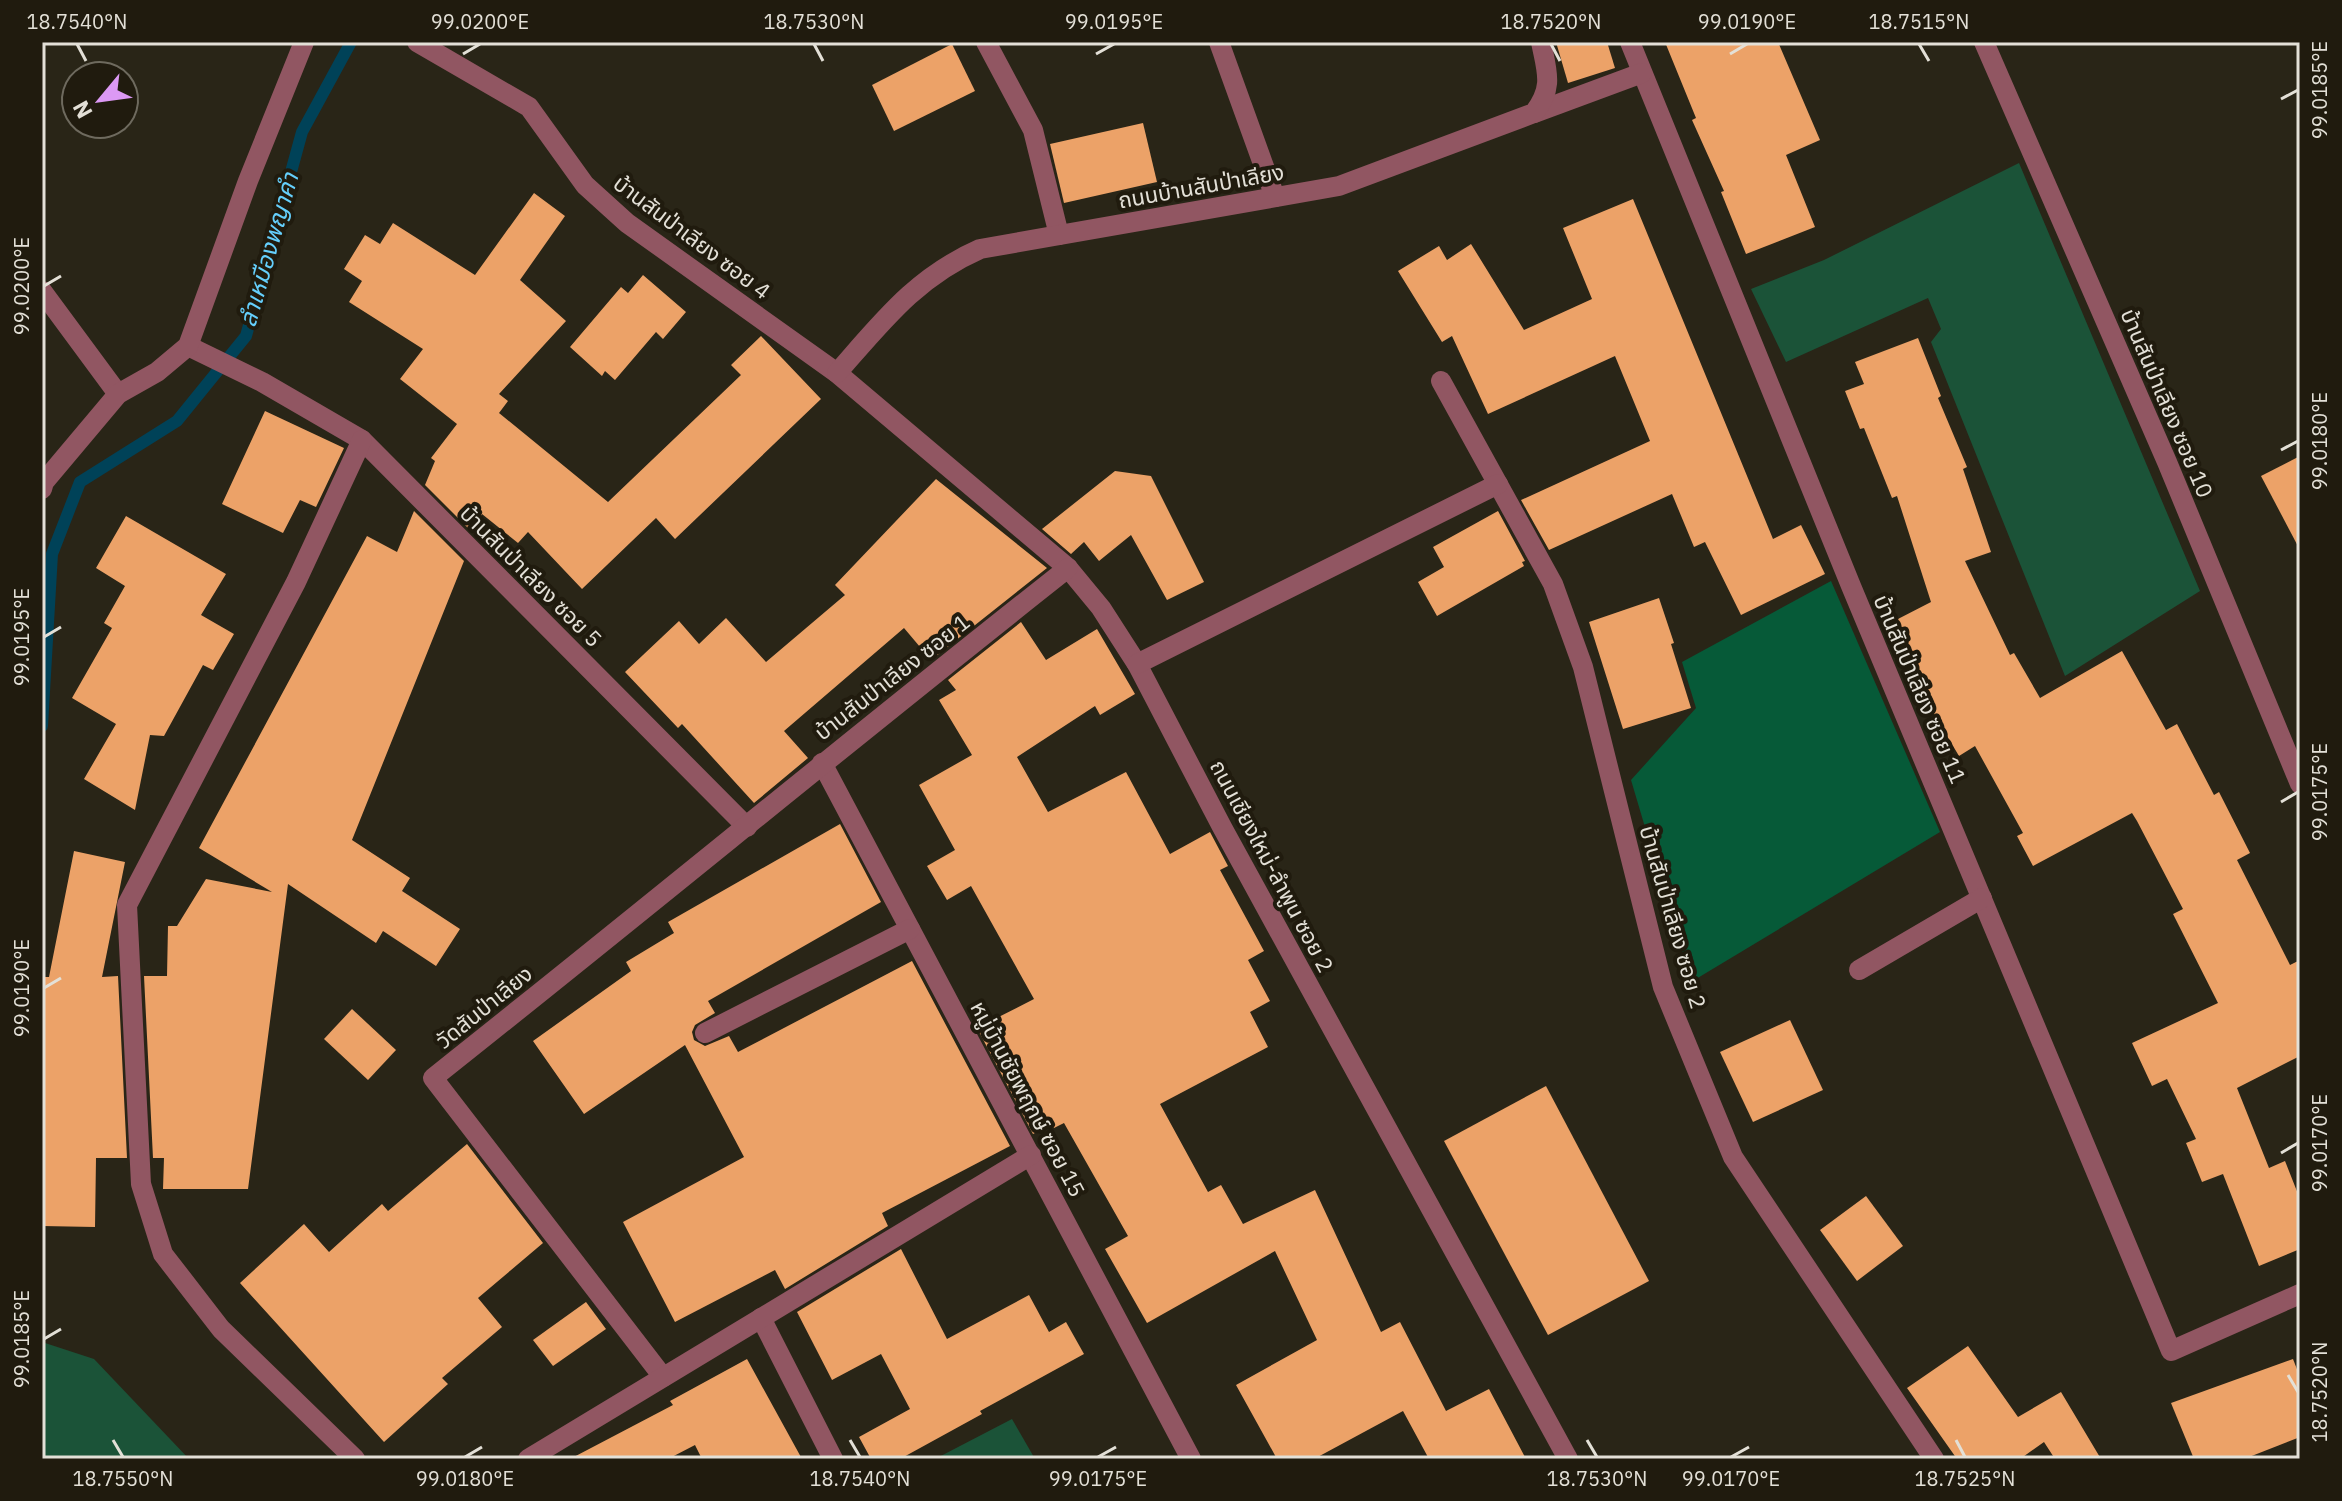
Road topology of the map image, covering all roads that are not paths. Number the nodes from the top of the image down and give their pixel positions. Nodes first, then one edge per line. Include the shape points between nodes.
1 (304, 42) edge
2 (417, 42) edge
3 (986, 42) edge
4 (1219, 42) edge
5 (1541, 42) edge
6 (1630, 42) edge
7 (1984, 42) edge
8 (1642, 73) junction
9 (1534, 113) junction
10 (1275, 197) junction
11 (1059, 235) junction
12 (42, 291) edge
13 (188, 346) junction
14 (837, 373) junction
15 (1441, 381) dead end
16 (118, 394) junction
17 (362, 440) junction
18 (1498, 484) junction
19 (42, 489) edge
20 (1068, 568) junction
21 (1137, 664) junction
22 (822, 763) junction
23 (2300, 784) edge
24 (747, 827) junction
25 (1982, 898) junction
26 (910, 929) junction
27 (1859, 970) dead end
28 (705, 1033) dead end
29 (1031, 1155) junction
30 (2300, 1294) edge
31 (761, 1318) junction
32 (663, 1377) junction
33 (539, 1456) edge
34 (355, 1459) edge
35 (833, 1459) edge
36 (1191, 1459) edge
37 (1568, 1459) edge
38 (1934, 1459) edge

1 - 13 street
2 - 14 street, บ้านสันป่าเลียง ซอย 4 via 529,107 585,185 627,223
3 - 11 street via 1033,130
4 - 10 street
5 - 9 street via 1549,83
6 - 8 street, บ้านสันป่าเลียง ซอย 11
7 - 23 street, บ้านสันป่าเลียง ซอย 10
8 - 9 street, ถนนบ้านสันป่าเลียง
8 - 25 street, บ้านสันป่าเลียง ซอย 11
9 - 10 street, ถนนบ้านสันป่าเลียง via 1339,186
10 - 11 street, ถนนบ้านสันป่าเลียง
11 - 14 street, ถนนบ้านสันป่าเลียง via 980,249 950,263 897,304
12 - 16 street
13 - 16 street
13 - 17 street, บ้านสันป่าเลียง ซอย 5
14 - 20 street, ถนนเชียงใหม่-ลำพูน ซอย 2
15 - 18 street, บ้านสันป่าเลียง ซอย 2
16 - 19 street
17 - 24 street, บ้านสันป่าเลียง ซอย 5
17 - 34 street via 296,582 127,905 141,1184 163,1254 221,1329
18 - 21 street
18 - 38 street, บ้านสันป่าเลียง ซอย 2 via 1553,584 1583,667 1663,987 1733,1157
20 - 21 street, ถนนเชียงใหม่-ลำพูน ซอย 2
20 - 22 street, บ้านสันป่าเลียง ซอย 1
21 - 37 street, ถนนเชียงใหม่-ลำพูน ซอย 2
22 - 24 street, บ้านสันป่าเลียง ซอย 1
22 - 26 street, หมู่บ้านชัยพฤกษ์ ซอย 15
24 - 32 street, วัดสันป่าเลียง via 433,1078
25 - 27 street
25 - 30 street, บ้านสันป่าเลียง ซอย 11 via 2171,1351
26 - 28 street
26 - 29 street, หมู่บ้านชัยพฤกษ์ ซอย 15
29 - 31 street
29 - 36 street, หมู่บ้านชัยพฤกษ์ ซอย 15
31 - 32 street
31 - 35 street
32 - 33 street

